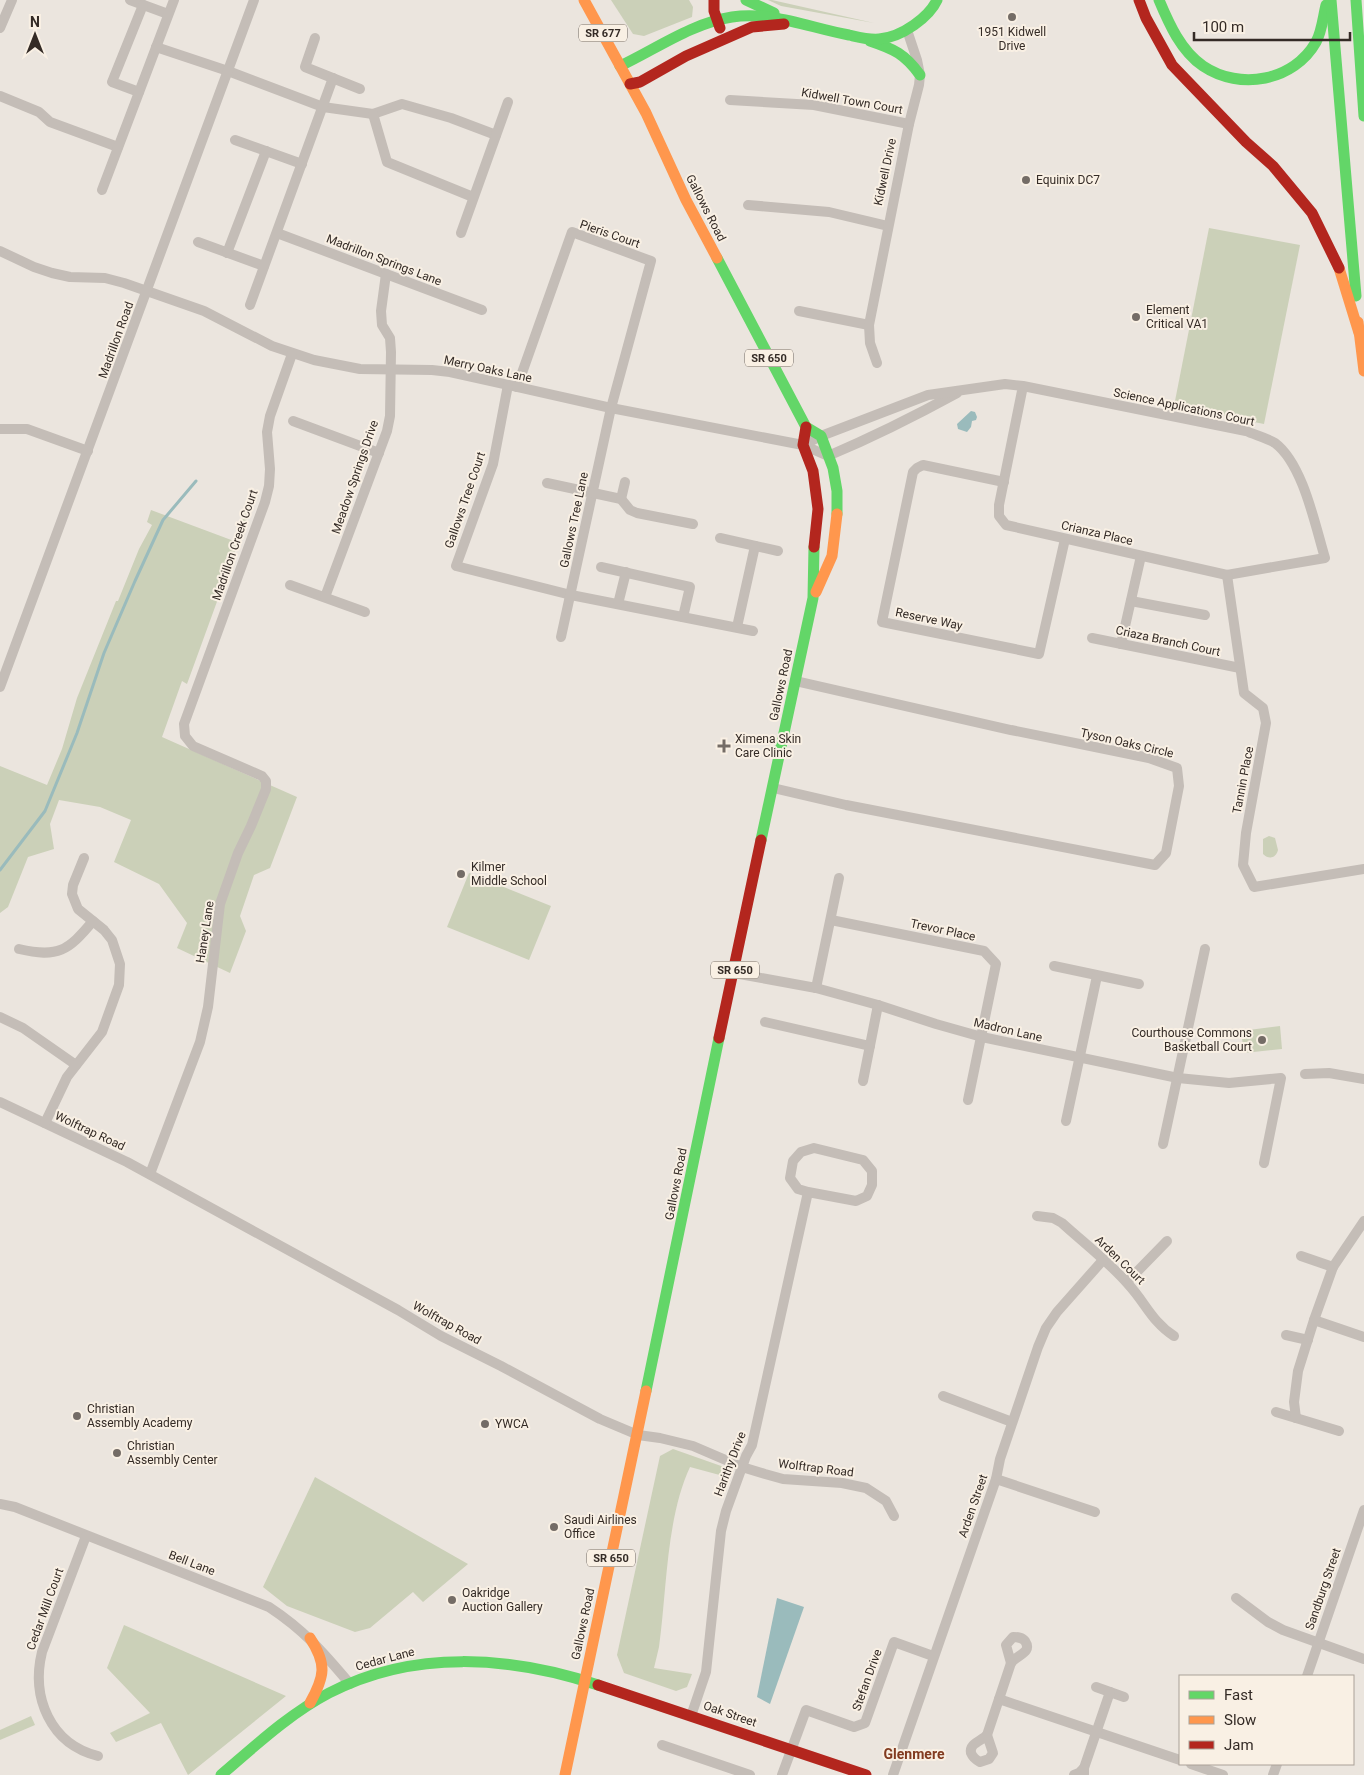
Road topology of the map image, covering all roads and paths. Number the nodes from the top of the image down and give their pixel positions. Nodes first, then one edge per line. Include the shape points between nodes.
1 (12, 0) edge
2 (130, 0) edge
3 (174, 0) edge
4 (254, 0) edge
5 (584, 0) edge
6 (714, 0) edge
7 (746, 0) edge
8 (937, 0) edge
9 (1140, 0) edge
10 (1159, 0) edge
11 (1327, 0) edge
12 (1331, 0) edge
13 (1356, 0) edge
14 (143, 4) junction
15 (168, 14) junction
16 (717, 20) junction
17 (797, 23) junction
18 (0, 28) edge
19 (907, 30) junction
20 (315, 38) dead end
21 (723, 38) junction
22 (863, 38) junction
23 (156, 47) junction
24 (620, 66) junction
25 (228, 71) junction
26 (920, 75) junction
27 (333, 78) junction
28 (630, 84) junction
29 (360, 89) dead end
30 (139, 92) junction
31 (0, 96) edge
32 (730, 100) dead end
33 (508, 102) dead end
34 (324, 107) junction
35 (372, 114) junction
36 (1364, 116) edge
37 (909, 124) junction
38 (496, 134) junction
39 (235, 140) dead end
40 (118, 147) junction
41 (266, 152) junction
42 (302, 164) junction
43 (102, 190) dead end
44 (473, 197) junction
45 (748, 205) dead end
46 (888, 226) junction
47 (277, 232) junction
48 (460, 233) dead end
49 (198, 242) dead end
50 (0, 251) edge
51 (227, 253) junction
52 (264, 266) junction
53 (386, 274) junction
54 (147, 291) junction
55 (250, 305) dead end
56 (482, 310) dead end
57 (799, 311) dead end
58 (869, 325) junction
59 (1359, 333) junction
60 (292, 354) junction
61 (877, 363) dead end
62 (391, 370) junction
63 (1364, 371) edge
64 (512, 386) junction
65 (1023, 386) junction
66 (962, 390) junction
67 (611, 408) junction
68 (293, 421) dead end
69 (806, 427) junction
70 (0, 429) edge
71 (822, 436) junction
72 (803, 445) junction
73 (88, 451) junction
74 (380, 453) junction
75 (828, 456) junction
76 (625, 482) dead end
77 (1004, 482) junction
78 (547, 483) dead end
79 (592, 493) junction
80 (621, 499) junction
81 (692, 524) dead end
82 (720, 538) dead end
83 (1064, 539) junction
84 (755, 546) junction
85 (778, 550) dead end
86 (1140, 556) junction
87 (1325, 558) joint
88 (601, 567) dead end
89 (626, 572) junction
90 (1227, 575) junction
91 (290, 585) dead end
92 (571, 595) junction
93 (325, 597) junction
94 (813, 598) junction
95 (1131, 601) junction
96 (618, 604) junction
97 (365, 612) dead end
98 (1205, 615) dead end
99 (683, 617) junction
100 (737, 627) junction
101 (753, 631) dead end
102 (561, 637) dead end
103 (1092, 638) dead end
104 (1121, 644) junction
105 (1240, 668) junction
106 (796, 680) junction
107 (0, 687) edge
108 (188, 712) joint
109 (773, 788) junction
110 (84, 858) dead end
111 (1364, 869) edge
112 (839, 878) dead end
113 (831, 920) junction
114 (93, 921) junction
115 (19, 949) dead end
116 (1205, 949) dead end
117 (1054, 966) dead end
118 (734, 973) junction
119 (1097, 976) junction
120 (1139, 984) dead end
121 (816, 988) junction
122 (878, 1005) junction
123 (0, 1017) edge
124 (765, 1022) dead end
125 (982, 1037) junction
126 (870, 1046) junction
127 (1080, 1058) junction
128 (76, 1065) junction
129 (1306, 1074) dead end
130 (1178, 1078) junction
131 (1364, 1079) edge
132 (863, 1081) dead end
133 (968, 1100) dead end
134 (0, 1102) edge
135 (1066, 1121) dead end
136 (44, 1123) junction
137 (1163, 1144) dead end
138 (1264, 1163) dead end
139 (150, 1174) junction
140 (808, 1192) junction
141 (1037, 1216) dead end
142 (1364, 1221) edge
143 (1166, 1241) dead end
144 (1301, 1256) dead end
145 (1103, 1260) junction
146 (1333, 1268) junction
147 (1127, 1282) junction
148 (1314, 1320) junction
149 (1286, 1335) dead end
150 (1174, 1336) dead end
151 (1364, 1337) edge
152 (1308, 1340) junction
153 (943, 1396) dead end
154 (1276, 1412) dead end
155 (1296, 1418) junction
156 (1012, 1422) junction
157 (1339, 1431) dead end
158 (638, 1434) junction
159 (742, 1467) junction
160 (996, 1479) junction
161 (0, 1504) edge
162 (1364, 1510) edge
163 (1095, 1512) dead end
164 (894, 1516) dead end
165 (86, 1536) junction
166 (1236, 1598) dead end
167 (310, 1638) junction
168 (1318, 1643) junction
169 (933, 1656) junction
170 (1364, 1659) edge
171 (1012, 1663) dead end
172 (1307, 1675) edge
173 (585, 1681) junction
174 (350, 1684) junction
175 (1096, 1687) dead end
176 (1110, 1692) junction
177 (1124, 1697) dead end
178 (999, 1700) junction
179 (309, 1705) junction
180 (692, 1716) junction
181 (1096, 1731) junction
182 (987, 1735) dead end
183 (662, 1745) dead end
184 (791, 1750) junction
185 (98, 1756) dead end
186 (1179, 1760) edge
187 (1195, 1765) edge
188 (1084, 1772) edge
189 (221, 1775) edge
190 (565, 1775) edge
191 (750, 1775) edge
192 (782, 1775) edge
193 (866, 1775) edge
194 (893, 1775) edge
195 (1074, 1775) edge
196 (1223, 1775) edge

1 - 18 street
2 - 14 street
3 - 15 street
4 - 25 street, Madrillon Road
5 - 24 main road, Gallows Road / SR 677
6 - 16 main road
7 - 17 main road
8 - 19 main road via 929,13
9 - 59 main road via 1146,18 1176,70 1273,166 1312,213 1341,272
10 - 11 main road via 1176,34 1202,65 1239,81 1264,79 1288,71 1306,57 1316,42
12 - 59 main road
13 - 36 main road
14 - 15 street
14 - 30 street via 112,82
15 - 23 street
16 - 17 main road via 758,16
16 - 21 main road
16 - 24 main road
17 - 21 main road via 752,27
17 - 22 main road
19 - 22 main road via 879,39
19 - 26 street, Kidwell Drive
20 - 27 street via 305,67
21 - 28 main road via 640,82
22 - 26 main road via 901,52
23 - 25 street
23 - 30 street
24 - 28 main road, Gallows Road / SR 650
25 - 34 street
25 - 54 street, Madrillon Road
26 - 37 street, Kidwell Drive
27 - 29 street
27 - 34 street
28 - 69 main road, Gallows Road / SR 650 via 686,200
30 - 40 street
31 - 40 street via 39,112 50,122
32 - 37 street, Kidwell Town Court via 814,105
33 - 38 street
34 - 35 street
34 - 42 street
35 - 38 street via 402,104
35 - 44 street via 388,162
37 - 46 street, Kidwell Drive
38 - 44 street
39 - 41 street
40 - 43 street
41 - 42 street
41 - 51 street
42 - 47 street
44 - 48 street
45 - 46 street via 829,212
46 - 58 street, Kidwell Drive
47 - 52 street
47 - 53 street, Madrillon Springs Lane
49 - 51 street
50 - 54 street, Merry Oaks Lane via 52,274 105,278
51 - 52 street
52 - 55 street
53 - 56 street, Madrillon Springs Lane
53 - 62 street, Meadow Springs Drive via 381,311 382,325 390,338
54 - 60 street, Merry Oaks Lane via 204,311
54 - 73 street, Madrillon Road
57 - 58 street
58 - 61 street, Kidwell Drive via 870,343
59 - 63 main road
60 - 62 street, Merry Oaks Lane via 341,366
60 - 108 street, Madrillon Creek Court via 267,432 270,469 265,502
62 - 64 street, Merry Oaks Lane via 432,370
62 - 74 street, Meadow Springs Drive via 390,416
64 - 67 street, Merry Oaks Lane
64 - 67 street, Pieris Court via 572,232 651,261
64 - 92 street, Gallows Tree Court via 493,464 456,566
65 - 66 street, Science Applications Court via 1006,384
65 - 77 street, Crianza Place
65 - 87 street, Science Applications Court via 1246,432 1274,443 1289,457 1301,481
66 - 71 street, Science Applications Court via 928,395
66 - 75 street, Science Applications Court via 908,420
67 - 72 street, Merry Oaks Lane
67 - 79 street, Gallows Tree Lane
68 - 74 street
69 - 71 main road
69 - 72 main road
70 - 73 street via 27,429
71 - 72 street, Science Applications Court
71 - 75 main road, Gallows Road / SR 650
72 - 75 street
72 - 94 main road, Gallows Road / SR 650 via 813,471 818,509 813,552
73 - 107 street, Madrillon Road
74 - 93 street, Meadow Springs Drive
75 - 94 main road, Gallows Road / SR 650 via 837,491 836,529 832,556
76 - 80 street
77 - 83 street, Crianza Place via 998,516 1002,522
77 - 83 street, Reserve Way via 923,465 913,472 882,622 1039,654
78 - 79 street
79 - 80 street
79 - 92 street, Gallows Tree Lane
80 - 81 street via 630,510 638,513
82 - 84 street
83 - 86 street, Crianza Place
84 - 85 street
84 - 100 street
86 - 90 street, Crianza Place
86 - 95 street
87 - 90 street, Crianza Place
88 - 89 street
89 - 96 street
89 - 99 street via 690,587
90 - 105 street, Tannin Place
91 - 93 street
92 - 96 street
92 - 102 street, Gallows Tree Lane
93 - 97 street
94 - 106 main road, Gallows Road / SR 650
95 - 98 street
95 - 104 street
96 - 99 street
99 - 100 street
100 - 101 street
103 - 104 street, Criaza Branch Court
104 - 105 street, Criaza Branch Court
105 - 111 street, Tannin Place via 1244,694 1262,708 1266,723 1243,865 1254,887
106 - 109 main road, Gallows Road / SR 650
106 - 109 street, Tyson Oaks Circle via 1149,758 1177,768 1179,786 1166,852 1154,865
108 - 139 street, Haney Lane via 185,736 193,746 262,776 266,789 220,904 206,1019
109 - 118 main road, Gallows Road / SR 650
110 - 114 street via 72,894 78,909
112 - 113 street
113 - 121 street
113 - 125 street, Trevor Place via 984,951 996,964
114 - 115 street via 63,949 50,953
114 - 128 street via 112,940 120,964 120,985 102,1032
116 - 130 street
117 - 119 street
118 - 121 street, Madron Lane
118 - 158 main road, Gallows Road / SR 650
119 - 120 street
119 - 127 street
121 - 122 street, Madron Lane
122 - 125 street, Madron Lane
122 - 126 street
123 - 128 street via 23,1028
124 - 126 street
125 - 127 street, Madron Lane
125 - 133 street, Trevor Place
126 - 132 street
127 - 130 street, Madron Lane
127 - 135 street
128 - 136 street
129 - 131 street via 1329,1073
130 - 137 street
130 - 138 street, Madron Lane via 1229,1083 1281,1078
134 - 136 street, Wolftrap Road
136 - 139 street, Wolftrap Road
139 - 158 street, Wolftrap Road via 441,1336 600,1419
140 - 140 street via 798,1189 790,1178 793,1162 800,1152 814,1148 863,1160 872,1170 872,1185 867,1196 856,1201
140 - 159 street, Harithy Drive via 758,1423
141 - 145 street, Arden Court via 1062,1223
142 - 146 street
143 - 147 street
144 - 146 street
145 - 147 street, Arden Court
145 - 156 street, Arden Street via 1046,1328
146 - 148 street
147 - 150 street, Arden Court via 1154,1320
148 - 151 street
148 - 152 street
149 - 152 street
152 - 155 street via 1298,1371 1294,1402
153 - 156 street
154 - 155 street
155 - 157 street
156 - 160 street, Arden Street
158 - 159 street, Wolftrap Road via 693,1446
158 - 173 main road, Gallows Road / SR 650
159 - 164 street, Wolftrap Road via 783,1479 866,1488 886,1501
159 - 180 street, Harithy Drive via 721,1531 706,1672
160 - 163 street
160 - 169 street, Arden Street
161 - 165 street, Bell Lane
162 - 168 street, Sandburg Street
165 - 167 street, Bell Lane via 269,1607
165 - 185 street, Cedar Mill Court via 42,1652 38,1678 43,1703 54,1728 75,1748
166 - 168 street via 1268,1622
167 - 174 street, Bell Lane
167 - 179 main road via 319,1651 324,1669
168 - 170 street
168 - 172 street, Sandburg Street
169 - 184 street, Stefan Drive via 894,1642 865,1724 854,1727 806,1710
169 - 194 street, Arden Street
171 - 178 street
173 - 174 main road, Cedar Lane via 542,1670 476,1661 424,1663
173 - 180 main road, Oak Street
173 - 190 main road, Gallows Road / SR 650
174 - 179 main road, Cedar Lane
175 - 176 street
176 - 177 street
176 - 181 street
178 - 181 street
178 - 182 street
179 - 189 main road, Cedar Lane
180 - 184 main road, Oak Street
181 - 186 street
181 - 188 street
183 - 191 street
184 - 192 street
184 - 193 main road, Oak Street
187 - 196 street
188 - 195 street

